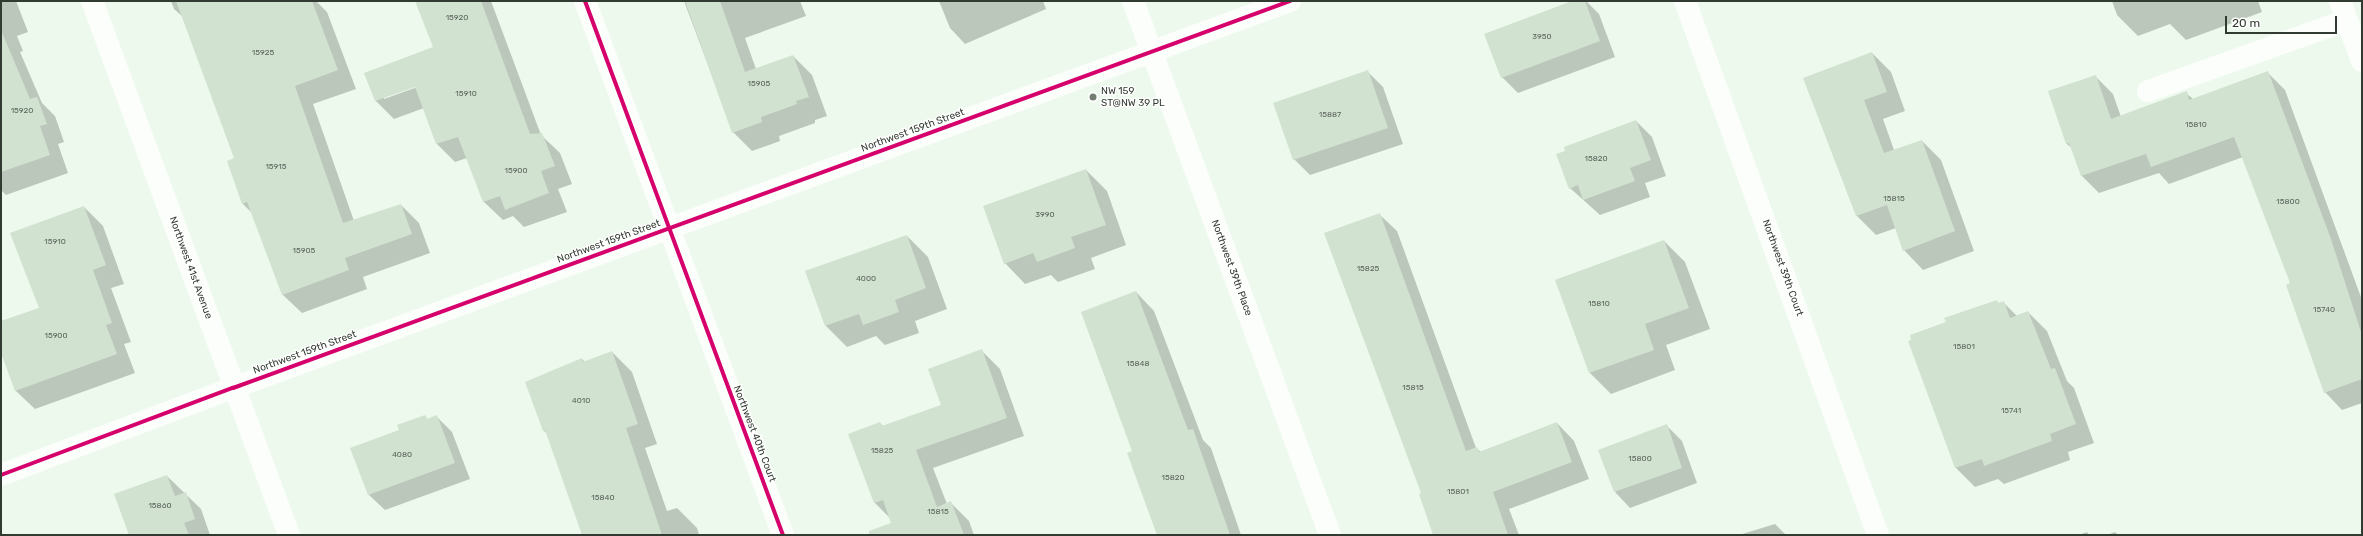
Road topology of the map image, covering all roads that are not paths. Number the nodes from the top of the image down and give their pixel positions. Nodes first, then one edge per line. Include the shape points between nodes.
1 (92, 1) edge
2 (585, 1) edge
3 (1133, 1) edge
4 (1290, 1) edge
5 (1685, 1) edge
6 (2344, 11) edge
7 (1152, 52) junction
8 (2362, 60) edge
9 (2148, 91) dead end
10 (668, 229) junction
11 (234, 388) junction
12 (1, 475) edge
13 (289, 535) edge
14 (783, 535) edge
15 (1330, 535) edge
16 (1878, 535) edge

1 - 11 street, Northwest 41st Avenue
2 - 10 street, Northwest 40th Court
3 - 7 street, Northwest 39th Place
4 - 7 street, Northwest 159th Street
5 - 16 street, Northwest 39th Court
6 - 8 street
6 - 9 street
7 - 10 street, Northwest 159th Street
7 - 15 street, Northwest 39th Place
10 - 11 street, Northwest 159th Street
10 - 14 street, Northwest 40th Court
11 - 12 street, Northwest 159th Street
11 - 13 street, Northwest 41st Avenue

